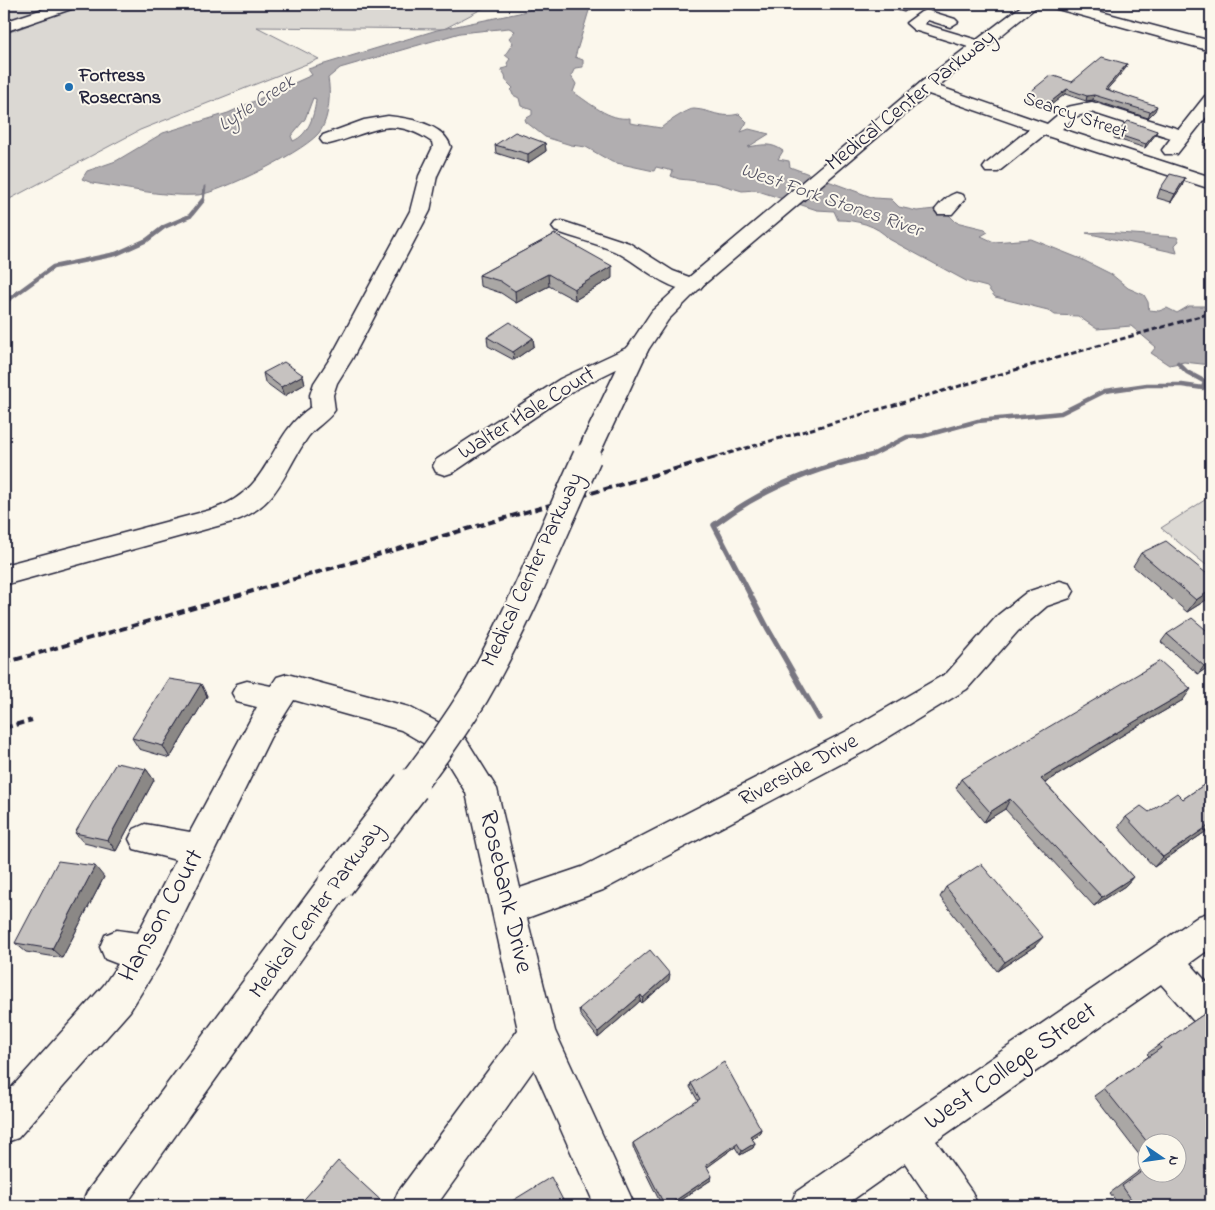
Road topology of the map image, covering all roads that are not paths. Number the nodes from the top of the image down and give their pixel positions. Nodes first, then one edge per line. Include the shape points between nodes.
1 (72, 4) edge
2 (894, 4) edge
3 (909, 4) edge
4 (1033, 4) edge
5 (1055, 4) edge
6 (950, 22) dead end
7 (4, 27) edge
8 (978, 45) junction
9 (1211, 46) edge
10 (926, 87) junction
11 (1211, 100) edge
12 (1046, 129) junction
13 (1187, 131) junction
14 (1211, 132) edge
15 (329, 139) dead end
16 (1158, 167) junction
17 (992, 168) dead end
18 (1211, 183) edge
19 (562, 227) dead end
20 (693, 285) junction
21 (637, 350) junction
22 (445, 466) dead end
23 (4, 575) edge
24 (1060, 591) dead end
25 (271, 693) joint
26 (145, 839) dead end
27 (199, 849) junction
28 (510, 908) junction
29 (1211, 928) edge
30 (1164, 961) junction
31 (1211, 1013) edge
32 (537, 1034) junction
33 (4, 1124) edge
34 (910, 1137) junction
35 (101, 1206) edge
36 (412, 1206) edge
37 (615, 1206) edge
38 (810, 1206) edge
39 (958, 1206) edge

1 - 7 street
2 - 3 street via 904,7
4 - 8 street, Medical Center Parkway
5 - 9 street
6 - 8 street via 926,15 914,23
8 - 10 street, Medical Center Parkway
10 - 12 street, Searcy Street
10 - 20 street, Medical Center Parkway
11 - 13 street
12 - 13 street via 1066,113 1079,107 1092,107
12 - 16 street, Searcy Street
12 - 17 street
13 - 14 street
13 - 16 street
15 - 23 street via 370,124 388,122 431,133 440,140 442,148 428,176 420,211 319,396 323,410 306,422 274,476 259,496 246,506
16 - 18 street, Searcy Street
19 - 20 street via 622,247 666,275
20 - 21 street, Medical Center Parkway via 660,316
21 - 22 street, Walter Hale Court via 568,384
21 - 35 street, Medical Center Parkway, bridge via 519,608 474,693 427,763
24 - 28 street, Riverside Drive via 1037,600 1008,623 958,681 858,740 591,879
25 - 27 street, Hanson Court via 259,729
25 - 28 street, Rosebank Drive via 409,720 453,745 480,789
26 - 27 street
27 - 33 street, Hanson Court via 132,950 117,998
28 - 32 street, Rosebank Drive
29 - 30 street, West College Street
30 - 31 street
30 - 34 street, West College Street
32 - 36 street
32 - 37 street, Rosebank Drive
34 - 38 street, West College Street
34 - 39 street

